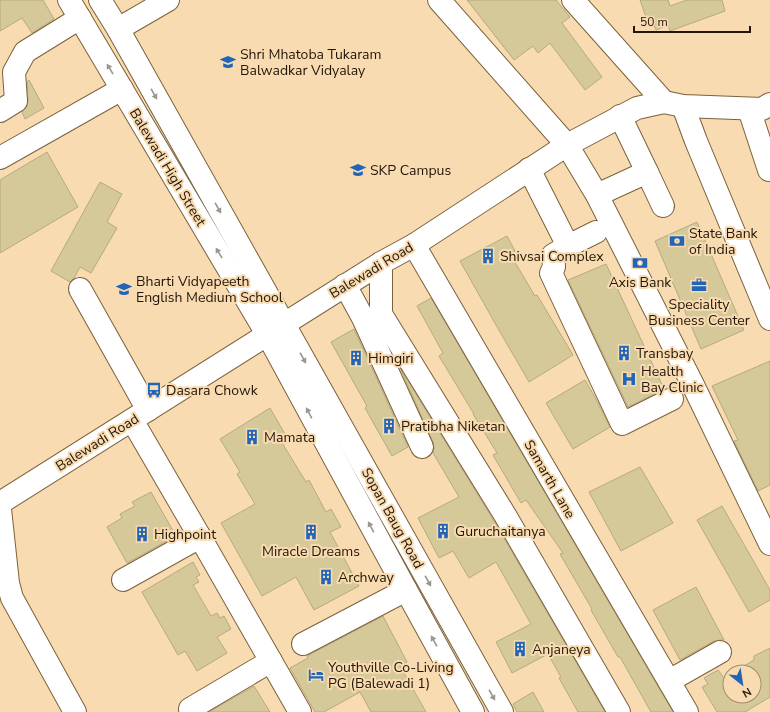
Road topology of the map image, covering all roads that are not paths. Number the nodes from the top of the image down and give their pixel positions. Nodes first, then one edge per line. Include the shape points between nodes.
1 (100, 0) edge
2 (168, 0) edge
3 (439, 0) edge
4 (574, 0) edge
5 (74, 9) edge
6 (118, 29) junction
7 (122, 89) junction
8 (673, 104) junction
9 (763, 110) edge
10 (0, 111) edge
11 (620, 116) junction
12 (567, 144) junction
13 (0, 158) edge
14 (529, 169) junction
15 (769, 170) dead end
16 (647, 172) junction
17 (597, 195) junction
18 (663, 206) dead end
19 (596, 232) dead end
20 (414, 245) junction
21 (568, 246) junction
22 (380, 263) junction
23 (344, 285) junction
24 (80, 289) dead end
25 (770, 319) edge
26 (275, 329) junction
27 (672, 399) dead end
28 (140, 415) junction
29 (422, 447) dead end
30 (0, 504) edge
31 (0, 509) edge
32 (200, 537) junction
33 (770, 544) edge
34 (123, 580) dead end
35 (406, 590) junction
36 (303, 644) dead end
37 (720, 652) dead end
38 (271, 661) junction
39 (669, 681) junction
40 (190, 709) dead end
41 (75, 712) edge
42 (300, 712) edge
43 (473, 712) edge
44 (502, 712) edge
45 (619, 712) edge
46 (687, 712) edge

1 - 6 street, Balewadi High Street
2 - 6 street
3 - 12 street
4 - 8 street
7 -> 5 street, Balewadi High Street
5 - 10 street via 25,52 14,72 16,101
6 -> 26 street, Balewadi High Street
7 - 13 street
26 -> 7 street, Balewadi High Street
8 - 9 street, Balewadi Road
8 - 11 street, Balewadi Road via 637,108
8 - 25 street via 696,141
9 - 15 street
11 - 12 street, Balewadi Road
11 - 16 street
12 - 14 street, Balewadi Road
12 - 17 street
14 - 20 street, Balewadi Road
14 - 21 street
16 - 17 street
16 - 18 street
17 - 33 street
19 - 21 street
20 - 22 street, Balewadi Road
20 - 39 street, Samarth Lane
21 - 27 street via 553,255 554,267 551,273 622,424
22 - 23 street, Balewadi Road
22 - 45 street via 382,314
23 - 26 street, Balewadi Road
23 - 29 street via 363,318
24 - 28 street
26 - 28 street, Balewadi Road
35 -> 26 street, Sopan Baug Road
26 -> 44 street, Sopan Baug Road
28 - 30 street, Balewadi Road
28 - 32 street
31 - 41 street via 8,584 12,598
32 - 34 street
32 - 38 street
35 - 36 street
43 -> 35 street, Sopan Baug Road
37 - 39 street
38 - 40 street
38 - 42 street
39 - 46 street, Samarth Lane

